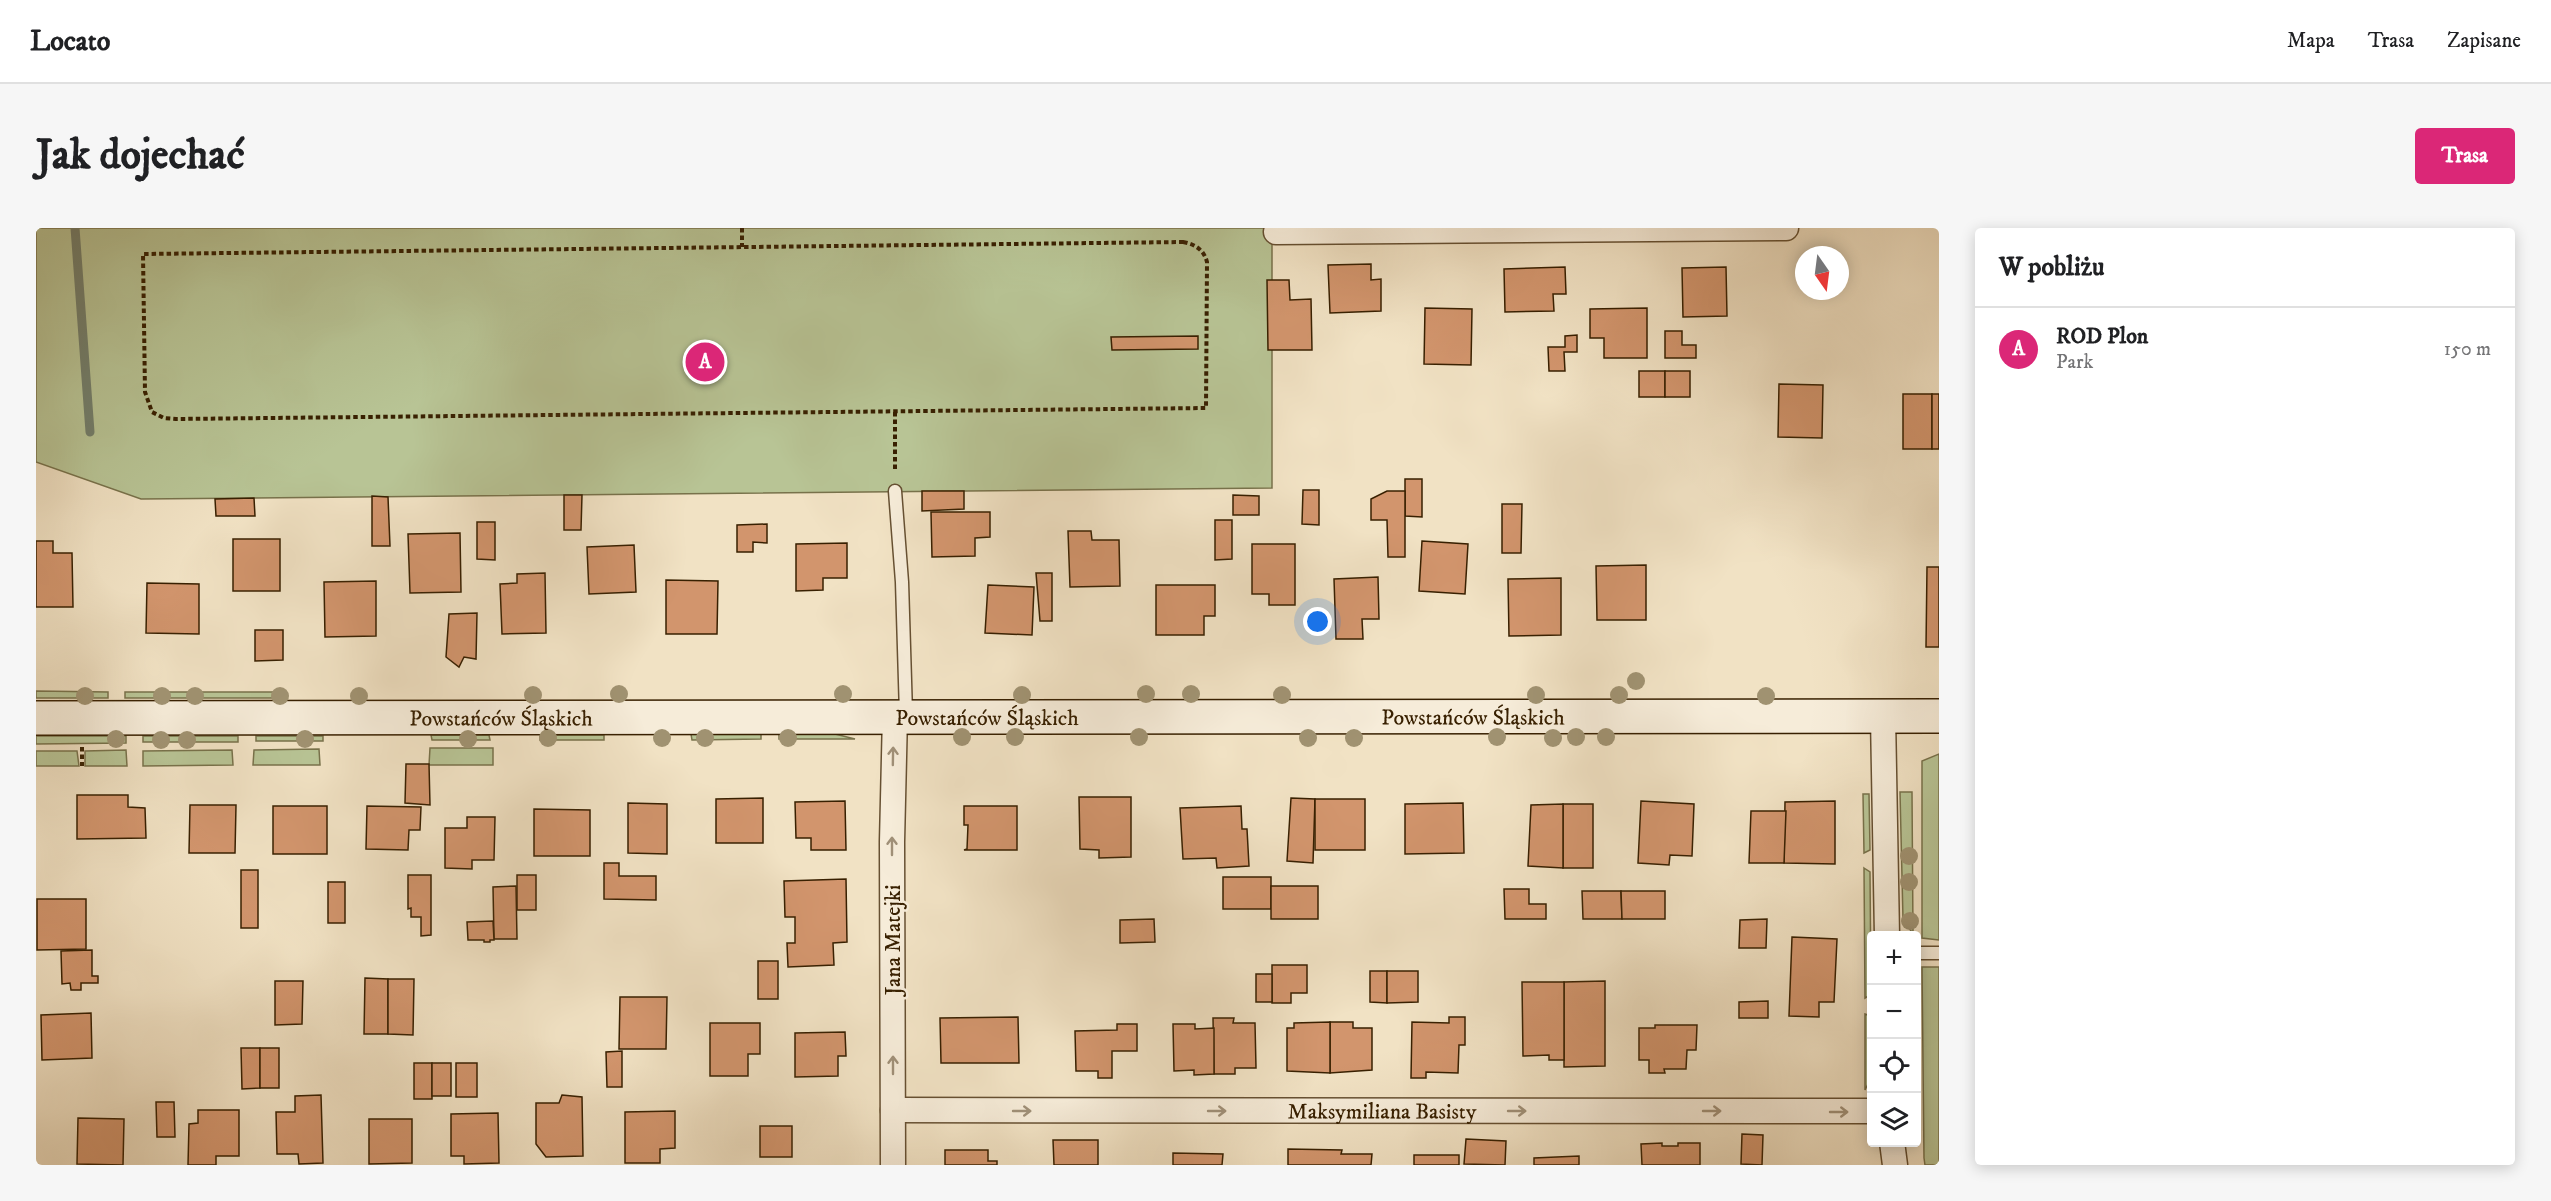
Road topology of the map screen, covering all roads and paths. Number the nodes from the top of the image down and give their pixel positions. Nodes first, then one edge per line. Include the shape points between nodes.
1 (742, 228) edge
2 (1786, 228) edge
3 (1276, 232) dead end
4 (742, 247) junction
5 (894, 412) junction
6 (895, 491) joint
7 (900, 716) junction
8 (1883, 716) junction
9 (1939, 716) edge
10 (36, 718) edge
11 (82, 747) dead end
12 (82, 766) dead end
13 (1887, 931) edge
14 (1921, 953) edge
15 (1939, 954) edge
16 (893, 1110) junction
17 (1867, 1111) edge
18 (1893, 1147) edge
19 (893, 1165) edge
20 (1895, 1165) edge

1 - 4 path
2 - 3 street
4 - 5 path via 1183,242 1196,246 1206,256 1206,408
4 - 5 path via 143,254 147,401 157,416 176,419
5 - 6 path
6 - 7 lane via 902,582
7 - 8 street, Powstańców Śląskich
7 - 10 street, Powstańców Śląskich
16 -> 7 street, Jana Matejki via 892,831
8 - 9 street, Powstańców Śląskich
8 - 13 street
11 - 12 path
14 - 15 lane
16 -> 17 street, Maksymiliana Basisty
16 - 19 street, Jana Matejki
18 - 20 street

